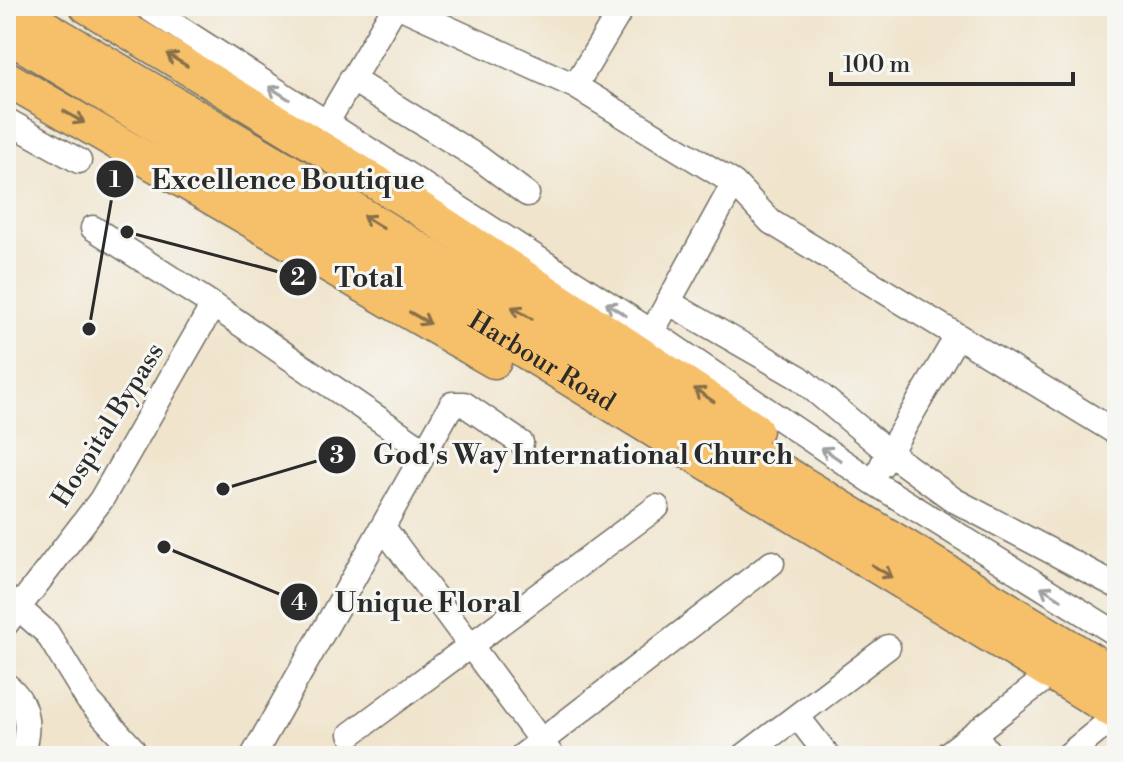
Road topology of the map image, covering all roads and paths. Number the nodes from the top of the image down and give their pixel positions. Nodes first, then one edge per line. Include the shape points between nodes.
1 (9, 6) edge
2 (87, 6) edge
3 (145, 6) edge
4 (397, 6) edge
5 (623, 6) edge
6 (6, 34) edge
7 (6, 78) edge
8 (351, 79) junction
9 (575, 86) junction
10 (327, 122) junction
11 (8, 126) edge
12 (79, 161) dead end
13 (734, 183) junction
14 (527, 194) dead end
15 (93, 228) dead end
16 (433, 278) junction
17 (668, 302) junction
18 (213, 305) junction
19 (652, 332) junction
20 (957, 336) junction
21 (1117, 433) edge
22 (521, 443) dead end
23 (424, 450) junction
24 (889, 453) junction
25 (703, 461) junction
26 (873, 482) junction
27 (657, 507) dead end
28 (383, 527) junction
29 (899, 544) junction
30 (772, 563) dead end
31 (1117, 586) edge
32 (9, 609) edge
33 (1117, 634) edge
34 (888, 647) dead end
35 (470, 649) junction
36 (1051, 674) junction
37 (1117, 676) edge
38 (6, 685) edge
39 (1117, 714) edge
40 (797, 716) junction
41 (351, 734) dead end
42 (975, 734) junction
43 (132, 748) dead end
44 (538, 751) edge
45 (20, 756) edge
46 (253, 756) edge
47 (744, 756) edge
48 (828, 756) edge
49 (945, 756) edge
50 (991, 756) edge
51 (1067, 756) edge

16 -> 1 highway, Harbour Road
29 -> 2 highway via 831,481 550,293
10 -> 3 street
4 - 8 street
4 - 9 street
5 - 9 street
6 - 16 highway, Harbour Road
7 -> 25 highway via 597,420
8 - 10 street
8 - 14 street
9 - 13 street
19 -> 10 street
11 - 12 street
13 - 17 street
13 - 20 street via 771,222
15 - 18 street
16 - 25 highway, Harbour Road
29 -> 16 highway, Harbour Road
17 - 19 street
17 - 24 street via 800,378
18 - 23 street
18 - 32 street, Hospital Bypass via 101,500
26 -> 19 street
20 - 21 street
20 - 24 street
22 - 23 street via 464,404 452,404
23 - 28 street
24 - 26 street
24 - 31 street via 954,500
25 -> 36 highway, Harbour Road
33 -> 26 street
27 - 35 street
28 - 35 street
28 - 46 street
29 - 37 highway, Harbour Road
30 - 44 street
32 - 43 street via 47,633 88,700
34 - 40 street
35 - 41 street
35 - 44 street
36 - 39 highway, Harbour Road
36 - 42 street
38 - 45 street via 26,712
39 - 51 street
40 - 47 street
40 - 48 street
42 - 49 street
42 - 50 street

